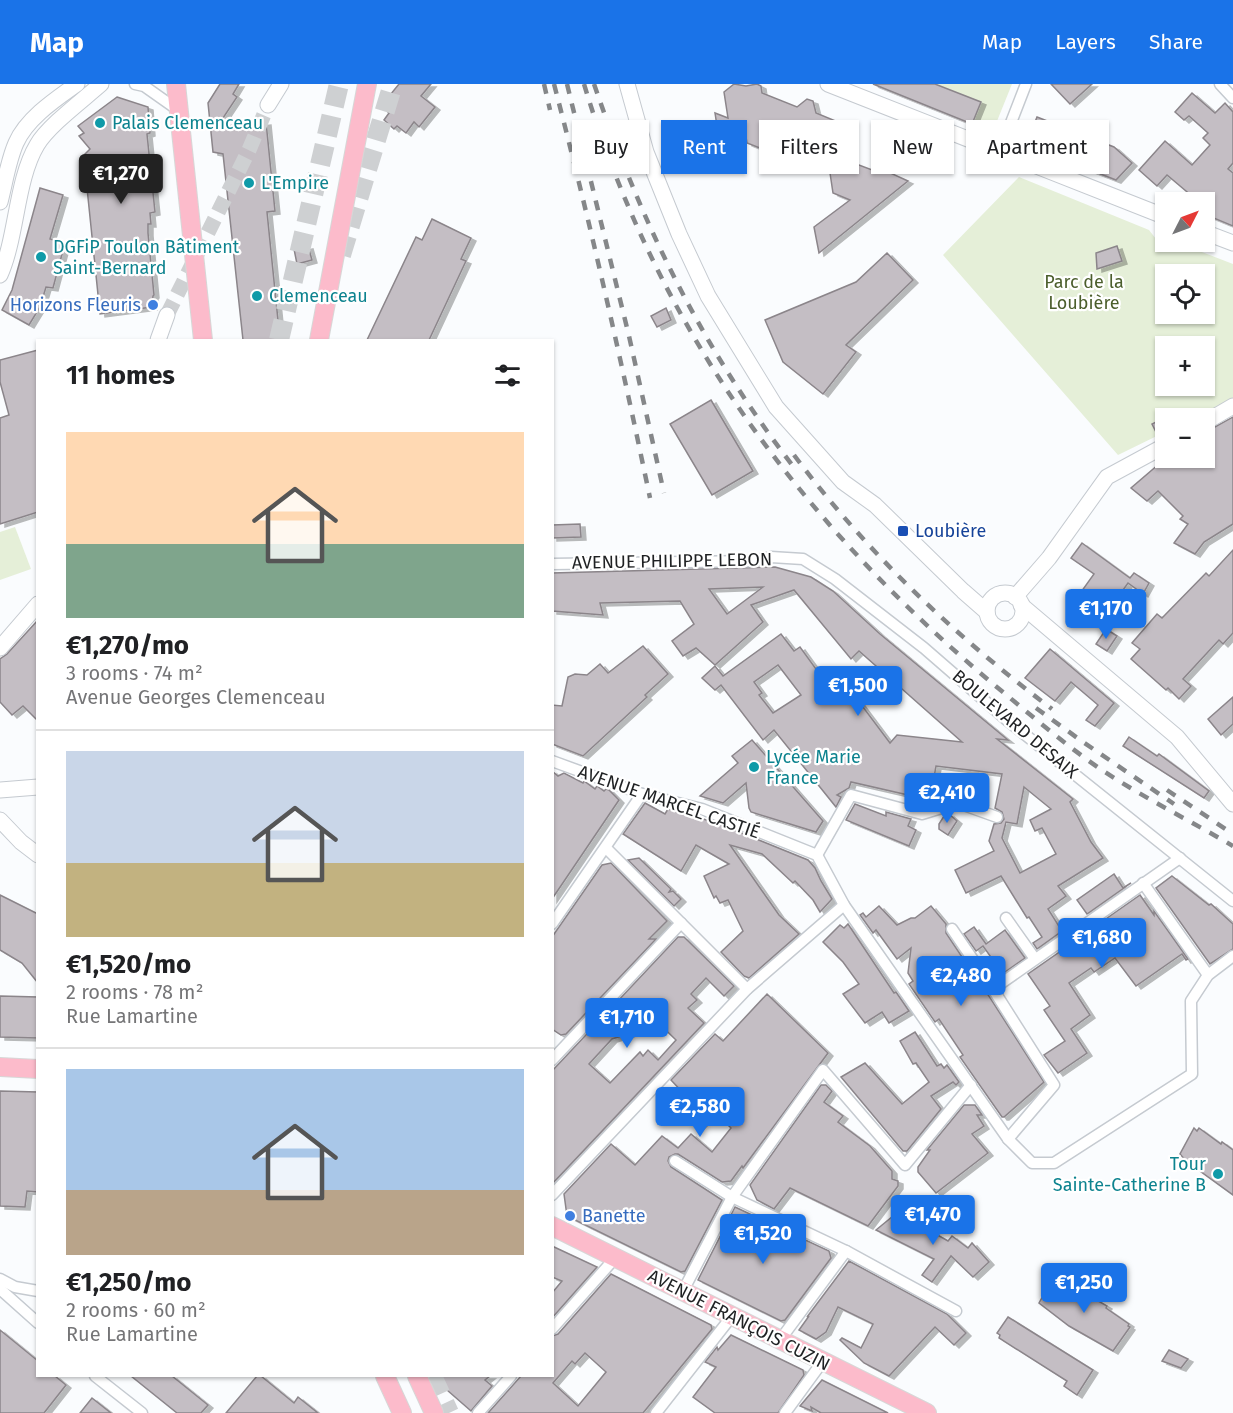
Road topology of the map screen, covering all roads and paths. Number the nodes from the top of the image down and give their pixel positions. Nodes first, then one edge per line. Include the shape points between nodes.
1 (77, 84) edge
2 (100, 84) edge
3 (135, 84) edge
4 (176, 84) edge
5 (280, 84) edge
6 (357, 84) edge
7 (367, 84) edge
8 (627, 84) edge
9 (828, 84) edge
10 (1026, 84) edge
11 (1220, 84) edge
12 (1233, 98) edge
13 (268, 105) tunnel mouth
14 (178, 110) junction
15 (1012, 120) edge
16 (966, 138) edge
17 (1058, 174) edge
18 (0, 202) edge
19 (1155, 213) edge
20 (1215, 236) edge
21 (1233, 243) edge
22 (0, 275) edge
23 (167, 315) tunnel mouth
24 (158, 339) edge
25 (203, 339) edge
26 (309, 339) edge
27 (318, 339) edge
28 (1233, 406) edge
29 (1215, 417) edge
30 (1155, 451) edge
31 (791, 559) joint
32 (554, 564) edge
33 (963, 591) junction
34 (995, 596) junction
35 (1018, 601) junction
36 (36, 606) edge
37 (987, 612) junction
38 (1014, 627) junction
39 (1054, 631) junction
40 (0, 648) edge
41 (554, 762) edge
42 (36, 787) edge
43 (0, 790) edge
44 (642, 794) junction
45 (1233, 804) edge
46 (996, 817) dead end
47 (0, 820) edge
48 (606, 848) junction
49 (36, 853) edge
50 (817, 855) junction
51 (1180, 858) junction
52 (1143, 884) junction
53 (1233, 901) edge
54 (844, 905) junction
55 (1006, 918) dead end
56 (554, 921) edge
57 (681, 923) junction
58 (952, 929) dead end
59 (1233, 956) edge
60 (1035, 959) junction
61 (1208, 975) junction
62 (747, 989) junction
63 (993, 989) junction
64 (556, 1047) edge
65 (0, 1068) edge
66 (36, 1069) edge
67 (970, 1085) junction
68 (1008, 1139) junction
69 (675, 1161) dead end
70 (554, 1193) edge
71 (732, 1197) junction
72 (554, 1227) edge
73 (846, 1251) junction
74 (615, 1257) junction
75 (0, 1279) edge
76 (0, 1289) edge
77 (36, 1291) edge
78 (682, 1291) junction
79 (956, 1311) dead end
80 (732, 1316) junction
81 (36, 1322) edge
82 (554, 1327) edge
83 (780, 1340) junction
84 (823, 1361) junction
85 (96, 1377) edge
86 (385, 1377) edge
87 (417, 1377) edge
88 (510, 1377) edge
89 (142, 1413) edge
90 (402, 1413) edge
91 (434, 1413) edge
92 (478, 1413) edge
93 (656, 1413) edge
94 (784, 1413) edge
95 (927, 1413) edge

1 - 18 street via 21,133
2 - 22 street via 37,144
3 - 14 street via 159,95
4 - 14 main road
5 - 13 street
6 - 26 main road
7 - 27 main road
8 - 33 street via 646,152 679,234 708,296 776,407 843,482 875,505
9 - 16 street
10 - 15 street
11 - 12 street
14 - 25 main road
17 - 19 street
20 - 21 street
23 - 24 street
28 - 29 street
30 - 35 street via 1107,477
31 - 32 street, AVENUE PHILIPPE LEBON
31 - 51 street, BOULEVARD DESAIX via 803,559 835,579
33 - 34 street
33 - 37 street
34 - 35 street via 1005,593
34 - 37 street
35 - 38 street via 1022,617
35 - 39 street
36 - 40 street
37 - 38 street via 996,627
38 - 39 street
39 - 45 street via 1177,737
41 - 44 street, AVENUE MARCEL CASTIÉ
42 - 43 street
44 - 48 street
44 - 50 street, AVENUE MARCEL CASTIÉ via 702,809
46 - 50 street via 958,802 922,814 851,795
47 - 49 street
48 - 56 street
48 - 57 street
50 - 54 street
51 - 52 street
51 - 53 street, BOULEVARD DESAIX
52 - 60 street
52 - 61 street
54 - 62 street
54 - 67 street
55 - 60 street
57 - 62 street
57 - 64 street
58 - 63 street
59 - 61 street
60 - 63 street
61 - 68 street via 1191,1001 1192,1074 1054,1163 1032,1163
62 - 70 street
63 - 68 street via 1054,1085
65 - 66 main road
67 - 68 street
67 - 71 street via 906,1166 823,1070
69 - 71 street
71 - 73 street
71 - 78 street
72 - 74 main road, AVENUE FRANÇOIS CUZIN
73 - 79 street
73 - 83 street
74 - 78 main road, AVENUE FRANÇOIS CUZIN
74 - 82 street
75 - 77 street
76 - 81 street
78 - 80 main road, AVENUE FRANÇOIS CUZIN
80 - 83 main road, AVENUE FRANÇOIS CUZIN
80 - 93 street
83 - 84 main road, AVENUE FRANÇOIS CUZIN
84 - 94 street
84 - 95 main road, AVENUE FRANÇOIS CUZIN
85 - 89 street
86 - 90 main road
87 - 91 main road
88 - 92 street

